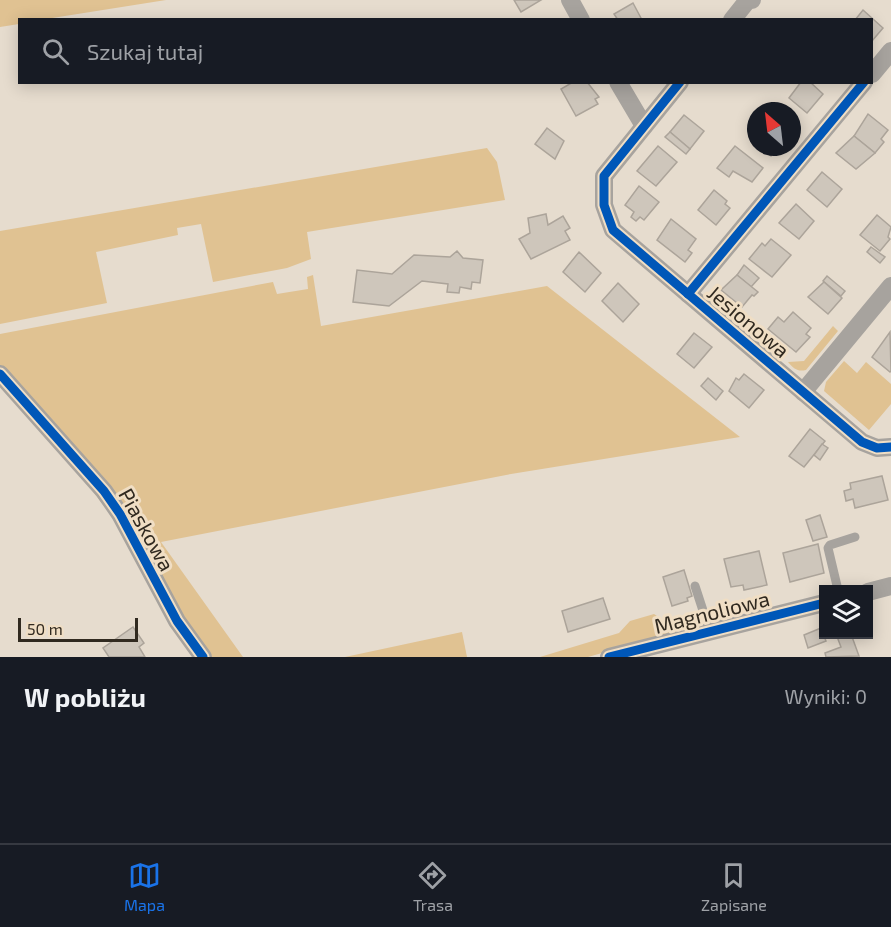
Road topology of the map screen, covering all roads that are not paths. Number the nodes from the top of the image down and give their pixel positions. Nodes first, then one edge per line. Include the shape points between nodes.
1 (570, 0) edge
2 (748, 0) edge
3 (752, 0) edge
4 (580, 18) edge
5 (734, 18) edge
6 (891, 51) edge
7 (873, 73) edge
8 (619, 84) edge
9 (678, 84) edge
10 (862, 84) edge
11 (644, 126) junction
12 (891, 286) edge
13 (688, 294) junction
14 (0, 374) edge
15 (803, 392) junction
16 (891, 447) edge
17 (855, 537) dead end
18 (837, 585) edge
19 (695, 586) dead end
20 (891, 586) edge
21 (873, 591) edge
22 (819, 604) edge
23 (710, 632) junction
24 (203, 657) edge
25 (609, 657) edge

1 - 4 street
2 - 3 street
2 - 5 street
6 - 7 street
8 - 11 street
9 - 11 street, Jesionowa
10 - 13 street
11 - 13 street, Jesionowa via 604,176 606,212 621,240
12 - 15 street
13 - 15 street, Jesionowa
14 - 24 street, Piaskowa via 104,491 177,621
15 - 16 street, Jesionowa via 862,442 877,448
17 - 18 lane via 828,548
19 - 23 lane
20 - 21 street
22 - 23 street, Magnoliowa
23 - 25 street, Magnoliowa

